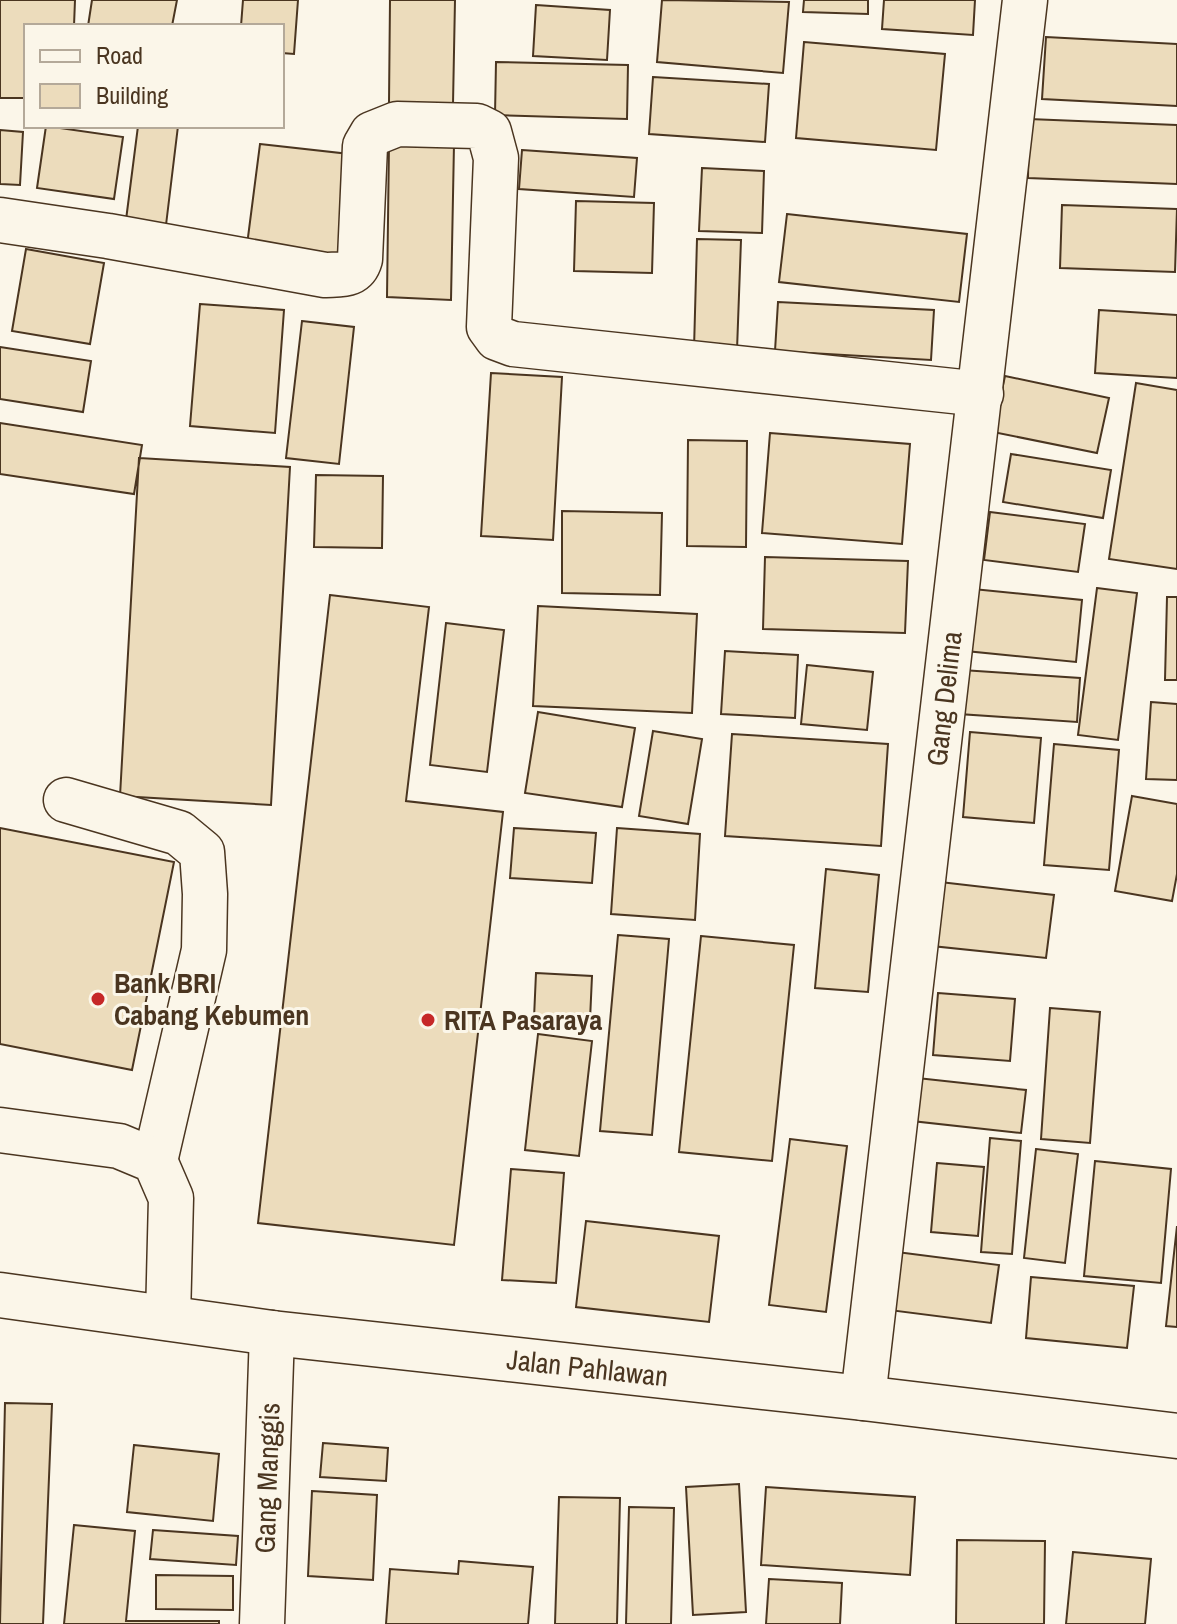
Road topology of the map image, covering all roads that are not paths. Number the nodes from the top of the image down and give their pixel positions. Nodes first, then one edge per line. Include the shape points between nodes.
1 (1025, 0) edge
2 (0, 220) edge
3 (981, 394) junction
4 (66, 800) dead end
5 (0, 1130) edge
6 (155, 1161) junction
7 (0, 1295) edge
8 (168, 1318) junction
9 (272, 1333) junction
10 (863, 1398) junction
11 (1177, 1436) edge
12 (262, 1624) edge

1 - 3 street, Gang Delima
2 - 3 street via 325,275 351,273 360,259 365,146 372,134 397,124 477,126 489,132 496,158 489,327 497,338 602,355
3 - 10 street, Gang Delima
4 - 6 street via 179,833 202,852 204,950
5 - 6 street via 119,1146
6 - 8 street via 171,1198
7 - 8 street, Jalan Pahlawan
8 - 9 street, Jalan Pahlawan
9 - 10 street, Jalan Pahlawan
9 - 12 street, Gang Manggis
10 - 11 street, Jalan Pahlawan

